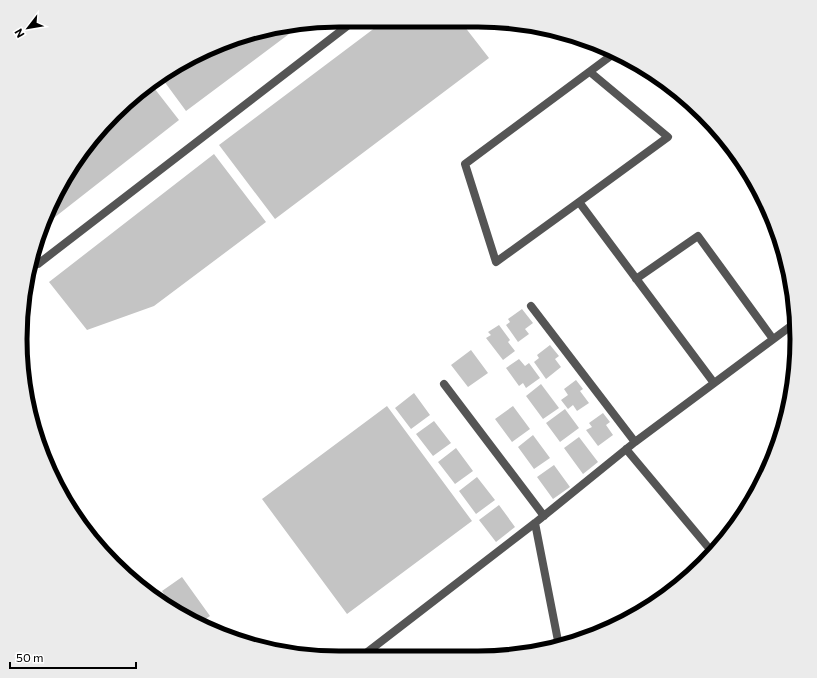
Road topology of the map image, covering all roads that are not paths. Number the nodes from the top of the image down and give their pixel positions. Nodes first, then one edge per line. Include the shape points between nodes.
1 (346, 27) edge
2 (610, 57) edge
3 (590, 72) junction
4 (579, 202) junction
5 (36, 264) edge
6 (636, 279) junction
7 (531, 306) dead end
8 (789, 327) edge
9 (774, 339) junction
10 (714, 383) junction
11 (444, 384) dead end
12 (635, 442) junction
13 (626, 449) junction
14 (544, 516) junction
15 (535, 523) junction
16 (709, 549) edge
17 (558, 640) edge
18 (370, 651) edge

1 - 5 street
2 - 3 street
3 - 4 street via 668,137
3 - 4 street via 465,164 496,262
4 - 6 street
6 - 9 street via 698,236
6 - 10 street
7 - 12 street
8 - 9 street
9 - 10 street
10 - 12 street
11 - 14 street
12 - 13 street
13 - 14 street
13 - 16 street
14 - 15 street
15 - 17 street
15 - 18 street

